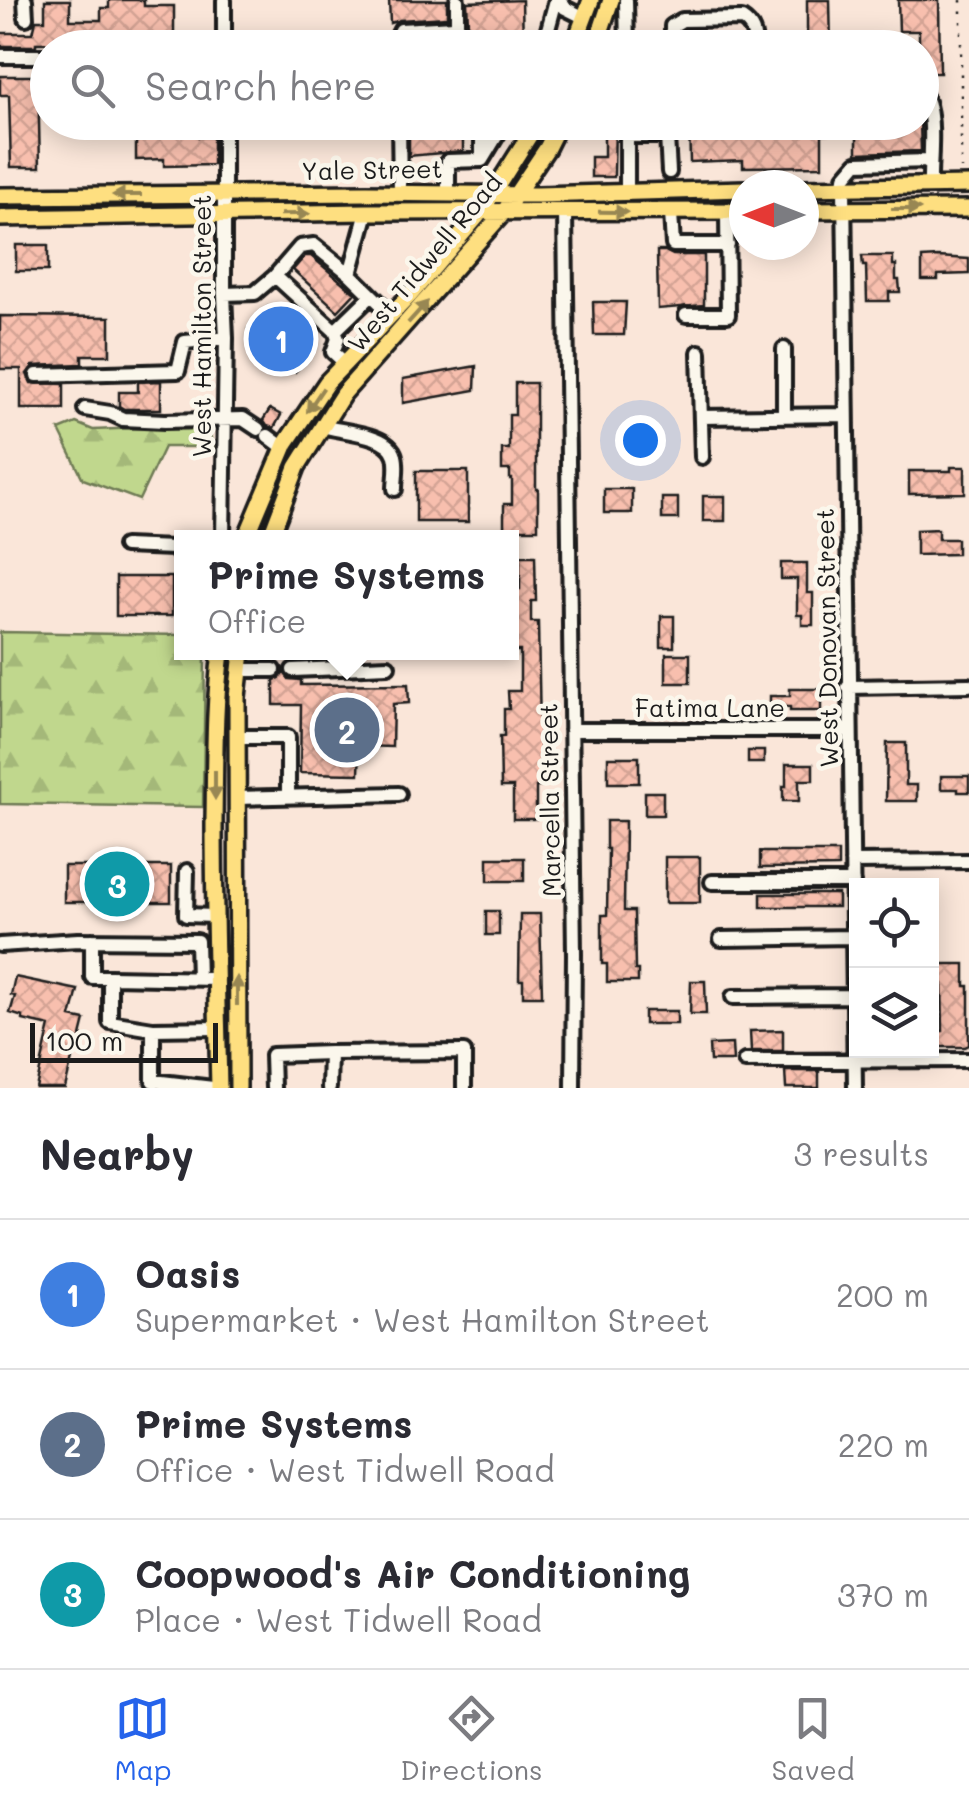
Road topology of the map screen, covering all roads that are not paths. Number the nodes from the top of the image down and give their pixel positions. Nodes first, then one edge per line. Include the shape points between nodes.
1 (26, 0) edge
2 (224, 0) edge
3 (458, 0) edge
4 (558, 0) edge
5 (626, 0) edge
6 (610, 7) edge
7 (588, 9) edge
8 (26, 18) dead end
9 (224, 30) edge
10 (401, 30) edge
11 (549, 30) edge
12 (627, 30) edge
13 (672, 30) edge
14 (752, 30) edge
15 (0, 56) edge
16 (30, 56) edge
17 (224, 140) edge
18 (399, 140) edge
19 (482, 140) edge
20 (494, 140) edge
21 (527, 140) edge
22 (551, 140) edge
23 (627, 140) edge
24 (667, 140) edge
25 (929, 140) edge
26 (482, 160) junction
27 (929, 161) junction
28 (668, 172) dead end
29 (930, 186) junction
30 (965, 186) edge
31 (844, 187) junction
32 (819, 188) edge
33 (729, 190) edge
34 (627, 192) junction
35 (366, 193) junction
36 (400, 194) junction
37 (448, 194) junction
38 (493, 194) junction
39 (515, 194) junction
40 (224, 195) junction
41 (6, 196) edge
42 (969, 208) edge
43 (819, 210) edge
44 (844, 210) junction
45 (367, 212) junction
46 (481, 212) junction
47 (504, 212) junction
48 (566, 212) junction
49 (729, 212) edge
50 (671, 213) junction
51 (224, 215) junction
52 (6, 218) edge
53 (729, 240) edge
54 (728, 244) junction
55 (350, 274) junction
56 (275, 276) junction
57 (224, 294) junction
58 (370, 296) junction
59 (392, 315) junction
60 (686, 316) dead end
61 (336, 332) junction
62 (226, 338) junction
63 (784, 348) dead end
64 (700, 352) dead end
65 (346, 364) junction
66 (37, 376) dead end
67 (359, 378) junction
68 (85, 409) dead end
69 (846, 415) junction
70 (784, 416) junction
71 (701, 417) junction
72 (225, 418) junction
73 (322, 426) junction
74 (284, 448) junction
75 (702, 457) dead end
76 (395, 489) dead end
77 (227, 530) edge
78 (249, 530) edge
79 (273, 530) edge
80 (124, 546) dead end
81 (174, 549) edge
82 (220, 660) edge
83 (242, 660) edge
84 (388, 666) dead end
85 (241, 670) junction
86 (274, 670) dead end
87 (293, 670) dead end
88 (969, 685) edge
89 (848, 687) junction
90 (571, 730) junction
91 (849, 730) junction
92 (215, 737) junction
93 (237, 737) junction
94 (398, 794) dead end
95 (288, 796) junction
96 (237, 798) junction
97 (969, 861) edge
98 (852, 862) junction
99 (186, 870) dead end
100 (853, 878) edge
101 (712, 882) dead end
102 (849, 882) edge
103 (214, 918) junction
104 (237, 922) junction
105 (849, 937) edge
106 (721, 939) dead end
107 (92, 940) junction
108 (0, 945) edge
109 (110, 977) junction
110 (198, 979) junction
111 (217, 980) junction
112 (849, 996) edge
113 (732, 997) dead end
114 (218, 1028) junction
115 (153, 1029) junction
116 (330, 1053) junction
117 (854, 1060) junction
118 (969, 1060) edge
119 (746, 1061) dead end
120 (216, 1088) edge
121 (238, 1088) edge
122 (272, 1088) edge
123 (329, 1088) edge
124 (464, 1088) edge
125 (573, 1088) edge
126 (855, 1088) edge

1 - 8 street
2 - 9 street
3 - 10 street via 454,27
4 - 7 street via 565,8
4 - 11 street
5 - 12 street
6 - 7 main road
13 - 14 street via 682,20 742,20
15 - 16 street
17 - 40 street, West Hamilton Street
18 - 36 street
19 - 26 street
20 - 26 street
21 - 38 main road, West Tidwell Road
22 - 39 main road, West Tidwell Road
23 - 34 street
24 - 28 street
25 - 27 street
26 - 37 street via 448,161
27 - 29 street
27 - 31 street via 857,163
29 - 30 main road
29 - 31 main road
31 - 32 main road
31 - 44 street, West Donovan Street
33 - 34 main road, Yale Street
34 - 39 main road, Yale Street
35 - 36 main road, Yale Street
35 - 40 main road, Yale Street
35 - 45 main road
36 - 37 main road, Yale Street
37 - 38 main road, Yale Street
38 - 39 main road, Yale Street
38 - 46 main road, West Tidwell Road
39 - 47 main road, West Tidwell Road
40 -> 41 main road, Yale Street
40 - 51 street, West Hamilton Street
41 - 52 main road
44 -> 42 main road
43 - 44 main road
44 - 69 street, West Donovan Street
45 - 46 main road, Yale Street
51 -> 45 main road, Yale Street
45 - 55 street
46 - 47 main road, Yale Street
46 - 59 main road, West Tidwell Road
47 - 48 main road, Yale Street
67 -> 47 main road, West Tidwell Road
48 -> 50 main road, Yale Street
48 - 90 street, Marcella Street
49 - 50 main road, Yale Street
50 - 54 street via 673,245
51 - 52 main road, Yale Street
51 - 57 street, West Hamilton Street
53 - 54 street
54 - 60 street via 728,315
55 - 56 street via 314,245 300,247
55 - 58 street
56 - 57 street via 255,293
56 - 61 street
57 - 62 street, West Hamilton Street
58 - 59 street
58 - 61 street
59 - 65 main road, West Tidwell Road
61 - 65 street via 333,352
62 - 66 street via 185,342 178,371
62 - 72 street, West Hamilton Street
63 - 70 street
64 - 71 street
65 - 67 main road
65 -> 74 main road, West Tidwell Road
67 - 73 main road, West Tidwell Road
68 - 72 street via 123,420
69 - 70 street
69 - 89 street, West Donovan Street
70 - 71 street
71 - 75 street
72 - 74 street via 243,418
72 - 77 street, West Hamilton Street
73 - 76 street via 376,437 393,450
73 - 79 main road, West Tidwell Road via 297,467
74 - 78 main road, West Tidwell Road
80 - 81 street
82 - 92 main road
83 - 85 main road
84 - 87 street
85 - 86 street
85 - 93 main road
88 - 89 street
89 - 91 street, West Donovan Street
90 - 91 street, Fatima Lane
90 - 125 street, Marcella Street
91 - 98 street, West Donovan Street
92 - 93 main road
92 -> 103 main road
93 - 95 street via 288,737
93 - 96 main road
94 - 95 street
95 - 96 street
96 - 104 main road
97 - 98 street
98 - 100 street, West Donovan Street
99 - 103 street via 186,914
101 - 102 street
103 - 104 main road
103 - 111 main road
121 -> 104 main road
105 - 106 street
107 - 108 street
107 - 109 street via 92,977
107 - 110 street via 197,941
109 - 110 street
109 - 115 street via 110,1022
110 - 111 street
111 - 114 main road
112 - 113 street
114 - 115 street
114 - 120 main road
115 - 120 street via 152,1081
116 - 122 street via 272,1054
116 - 123 street
116 - 124 street via 464,1052
117 - 118 street
117 - 119 street
117 - 126 street, West Donovan Street

